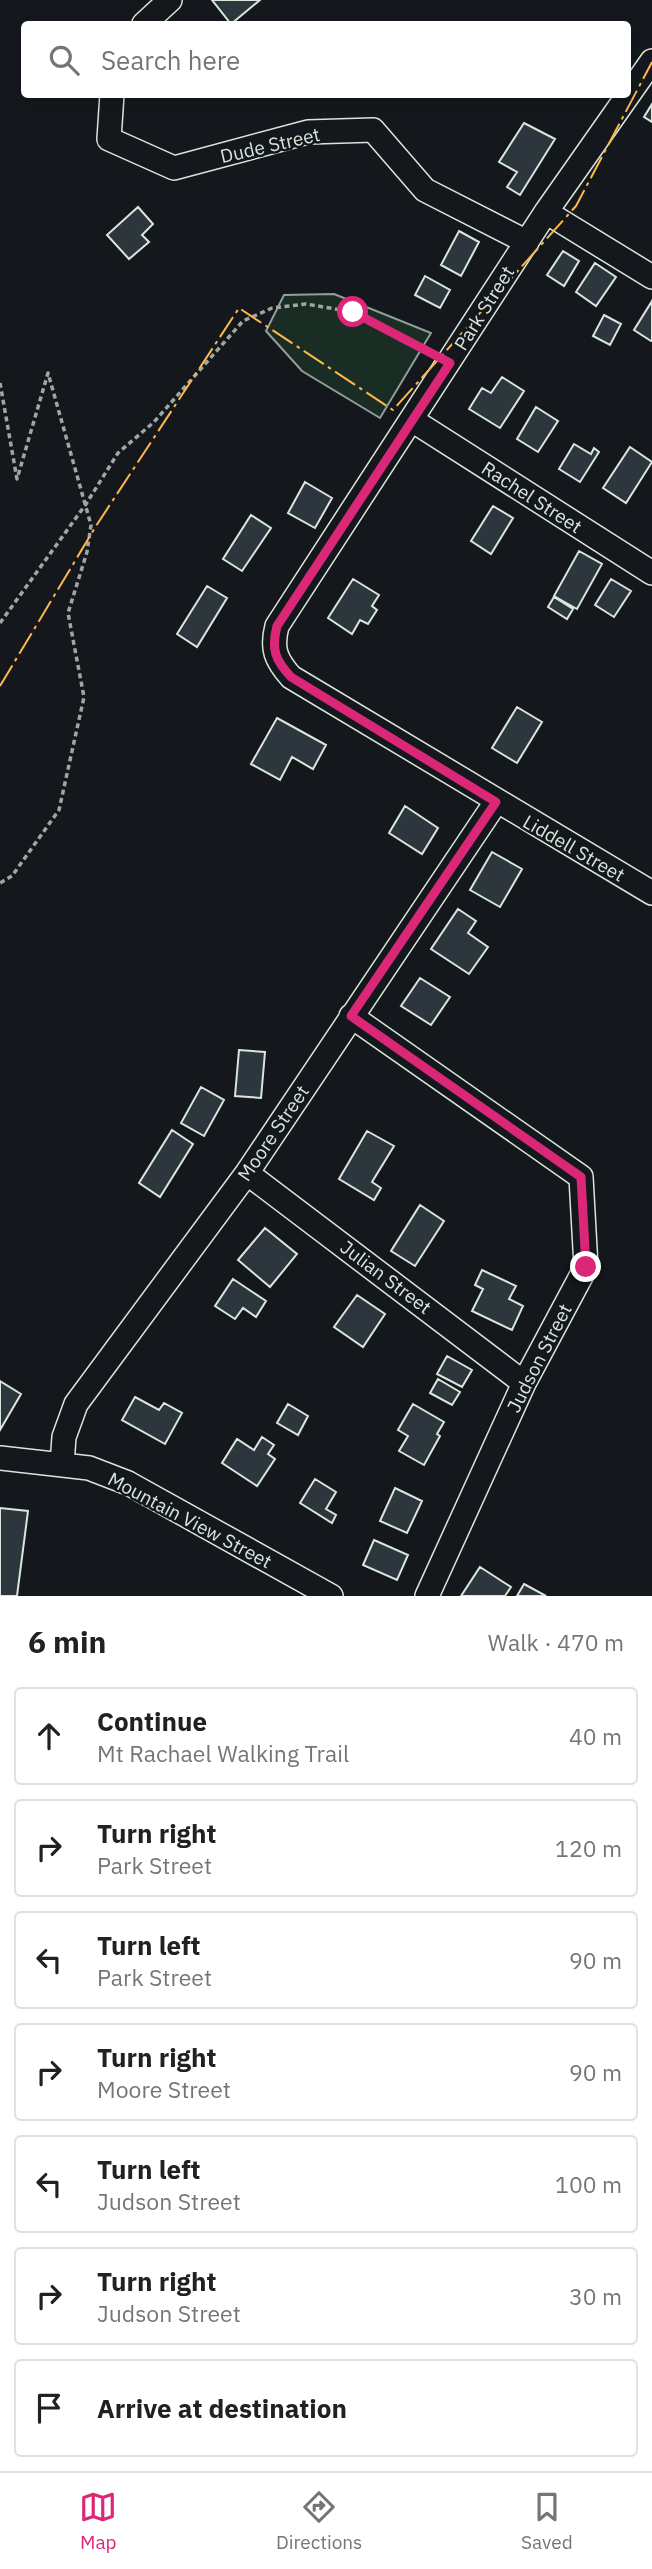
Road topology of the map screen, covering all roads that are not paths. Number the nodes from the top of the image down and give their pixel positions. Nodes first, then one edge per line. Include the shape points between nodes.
1 (170, 0) edge
2 (147, 21) edge
3 (652, 61) edge
4 (631, 91) edge
5 (112, 98) edge
6 (626, 98) edge
7 (546, 212) junction
8 (527, 242) junction
9 (652, 277) edge
10 (412, 420) junction
11 (652, 573) edge
12 (496, 802) junction
13 (652, 893) edge
14 (351, 1016) junction
15 (247, 1172) junction
16 (524, 1383) junction
17 (0, 1458) edge
18 (62, 1464) junction
19 (331, 1596) edge
20 (427, 1596) edge

1 - 2 street
3 - 4 street, Park Street
5 - 8 street, Dude Street via 108,139 174,168 308,132 373,130 425,190
6 - 7 street, Park Street
7 - 8 street, Park Street
7 - 9 street
8 - 10 street, Park Street
10 - 11 street, Rachel Street
10 - 12 street, Park Street via 277,626 275,660 291,677
12 - 13 street, Liddell Street
12 - 14 street, Moore Street
14 - 15 street, Moore Street
14 - 16 street, Judson Street via 581,1177 586,1267
15 - 16 street, Julian Street
15 - 18 street, Moore Street via 76,1404 64,1437
16 - 20 street, Judson Street
17 - 18 street, Mountain View Street
18 - 19 street, Mountain View Street via 89,1468 128,1483

